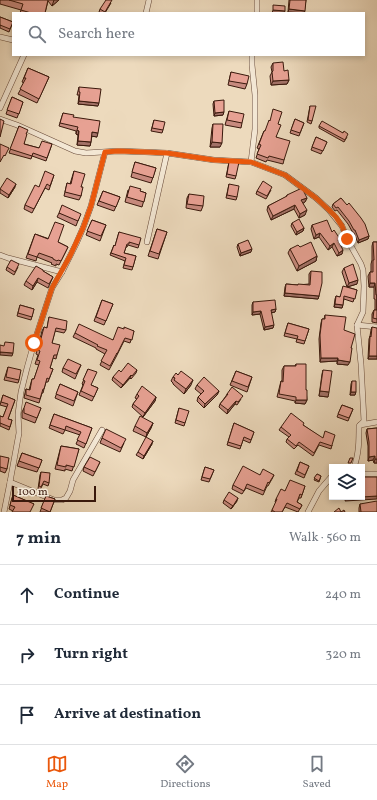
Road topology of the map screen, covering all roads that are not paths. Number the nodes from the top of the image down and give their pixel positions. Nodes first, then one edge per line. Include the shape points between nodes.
1 (149, 0) edge
2 (257, 0) edge
3 (146, 12) edge
4 (257, 12) edge
5 (0, 37) edge
6 (12, 40) edge
7 (24, 56) edge
8 (252, 56) edge
9 (0, 108) edge
10 (0, 119) edge
11 (105, 152) junction
12 (167, 153) junction
13 (251, 162) junction
14 (147, 242) dead end
15 (0, 255) edge
16 (62, 272) junction
17 (358, 325) junction
18 (377, 327) edge
19 (377, 422) edge
20 (359, 426) junction
21 (102, 430) dead end
22 (355, 464) edge
23 (365, 474) edge
24 (377, 474) edge
25 (329, 479) edge
26 (10, 482) junction
27 (4, 512) edge
28 (308, 512) edge

1 - 3 street
2 - 4 street
5 - 6 street
7 - 9 street
8 - 13 street via 255,129
10 - 11 street via 75,151
11 - 12 street
11 - 16 street via 91,206
12 - 13 street
12 - 14 street
13 - 17 street via 285,175 329,210 342,226 363,270 363,312
15 - 16 street
16 - 26 street via 52,288 27,368 18,414 19,433
17 - 18 street
17 - 20 street via 364,421
19 - 20 street
20 - 22 street
21 - 26 street via 73,480 66,498 54,500
23 - 24 street
25 - 28 street via 319,490
26 - 27 street

